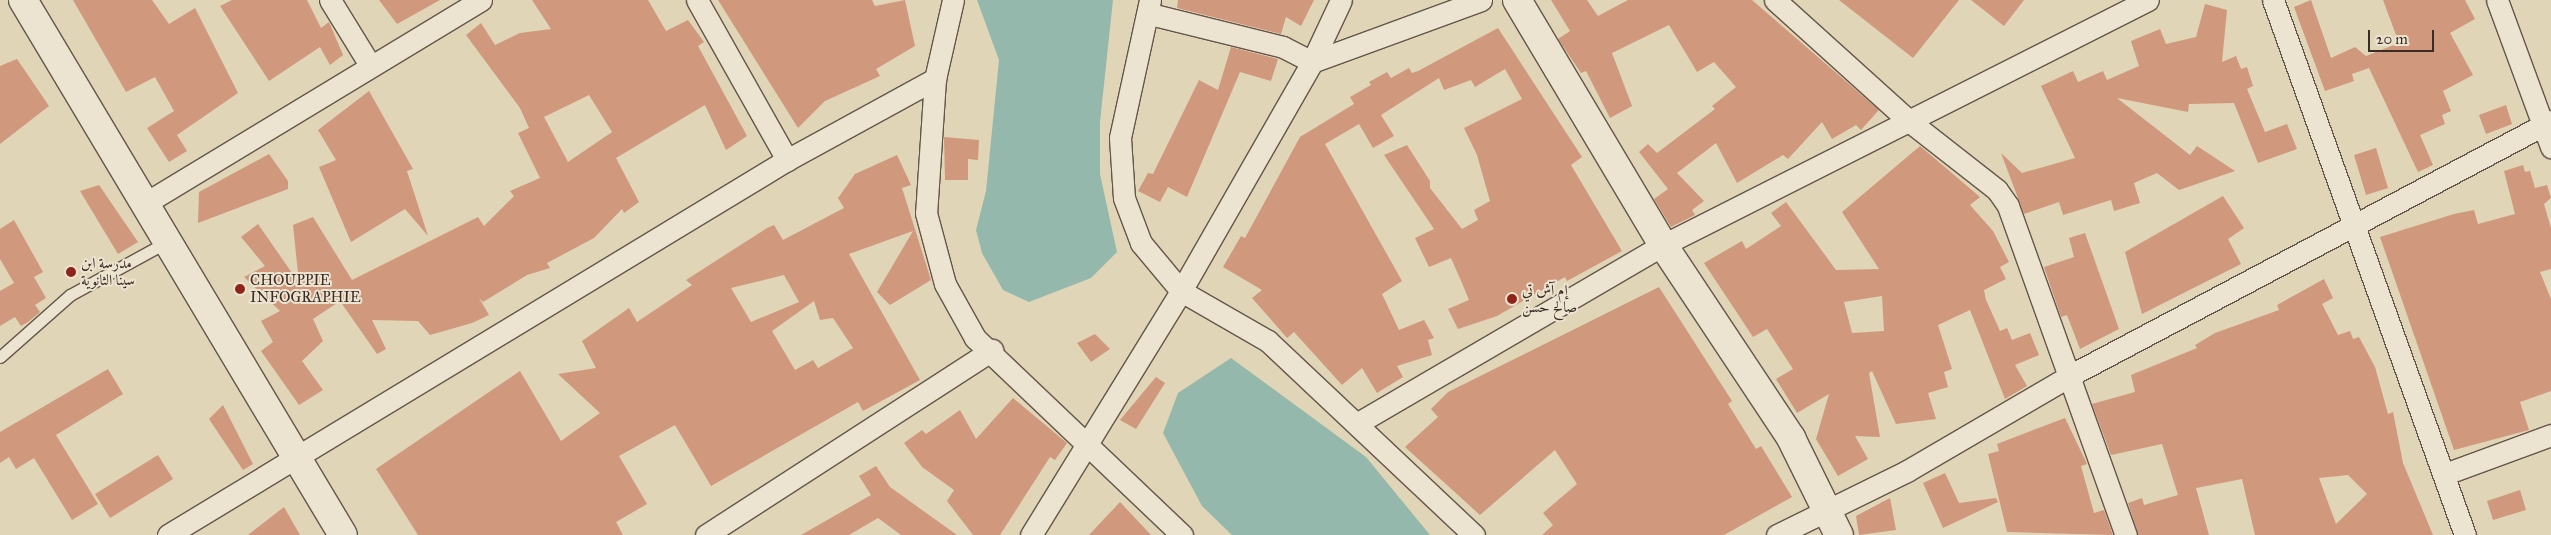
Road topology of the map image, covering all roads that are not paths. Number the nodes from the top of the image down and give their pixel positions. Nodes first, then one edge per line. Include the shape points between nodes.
1 (23, 0) edge
2 (330, 0) edge
3 (481, 0) edge
4 (698, 0) edge
5 (953, 0) edge
6 (1341, 0) edge
7 (1481, 0) edge
8 (1517, 0) edge
9 (1775, 0) edge
10 (2148, 0) edge
11 (2273, 0) edge
12 (2497, 0) edge
13 (1150, 7) edge
14 (1312, 62) junction
15 (370, 65) junction
16 (935, 79) junction
17 (1909, 121) junction
18 (2547, 123) edge
19 (2551, 147) edge
20 (787, 160) junction
21 (144, 204) junction
22 (2356, 224) junction
23 (166, 242) junction
24 (1663, 245) junction
25 (1181, 291) junction
26 (992, 350) junction
27 (0, 356) edge
28 (2071, 374) junction
29 (1358, 423) junction
30 (2551, 435) edge
31 (1086, 441) junction
32 (295, 455) junction
33 (2445, 474) junction
34 (1828, 507) junction
35 (168, 535) edge
36 (343, 535) edge
37 (706, 535) edge
38 (1031, 535) edge
39 (1182, 535) edge
40 (1474, 535) edge
41 (1777, 535) edge
42 (1839, 535) edge
43 (2126, 535) edge
44 (2465, 535) edge

1 - 21 street
2 - 15 street
3 - 15 street
4 - 20 street
5 - 16 street
6 - 14 street
7 - 14 street
8 - 24 street
9 - 17 street
10 - 17 street
11 - 22 street
12 - 18 street
13 - 14 street via 1283,47
13 - 25 street via 1120,138 1124,198 1141,243
14 - 25 street
15 - 21 street
16 - 20 street
16 - 26 street via 926,213 945,284 975,338
17 - 24 street
17 - 28 street via 1997,190 2008,206
18 - 19 street
18 - 22 street
20 - 32 street
21 - 23 street
22 - 28 street
22 - 33 street
23 - 27 lane via 70,295
23 - 32 street
24 - 29 street
24 - 34 street via 1790,438
25 - 29 street via 1268,341
25 - 31 street
26 - 31 street
26 - 37 street
28 - 34 street via 1907,471
28 - 43 street
29 - 40 street
30 - 33 street
31 - 38 street
31 - 39 street
32 - 35 street
32 - 36 street
33 - 44 street
34 - 41 street
34 - 42 street

